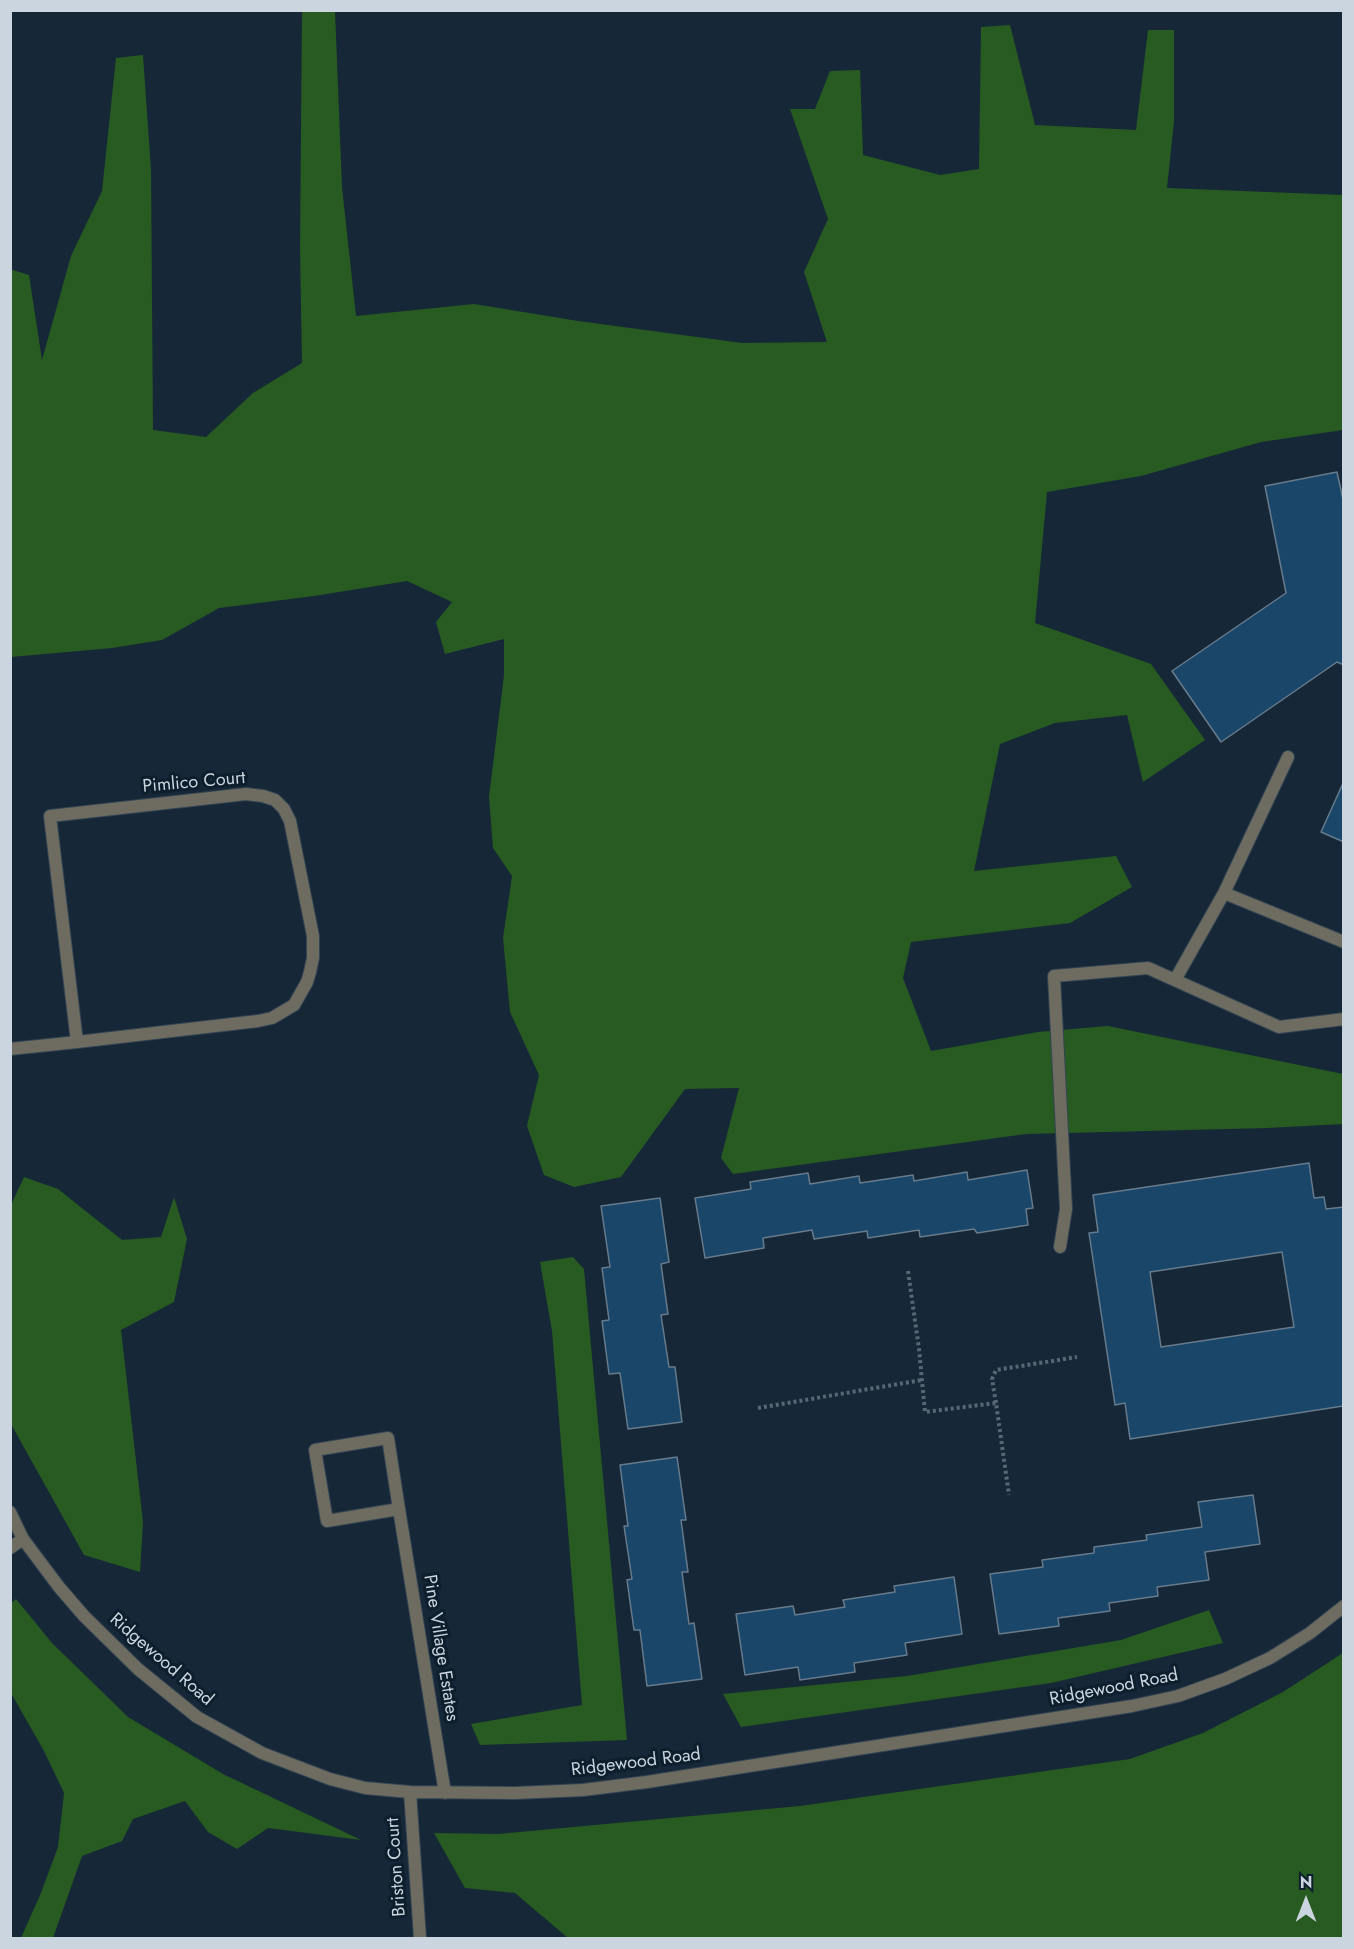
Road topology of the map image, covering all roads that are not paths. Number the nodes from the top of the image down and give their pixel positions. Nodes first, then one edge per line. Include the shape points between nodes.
1 (1288, 757) dead end
2 (1224, 893) junction
3 (1344, 942) edge
4 (1175, 980) junction
5 (1344, 1019) edge
6 (77, 1042) junction
7 (10, 1049) edge
8 (1060, 1247) dead end
9 (399, 1509) junction
10 (10, 1512) edge
11 (23, 1539) junction
12 (10, 1548) edge
13 (1344, 1606) edge
14 (410, 1792) junction
15 (445, 1793) junction
16 (420, 1938) edge

1 - 2 street
2 - 3 street
2 - 4 street
4 - 5 street via 1278,1027
4 - 8 street via 1148,968 1054,976 1066,1209
6 - 6 street, Pimlico Court via 258,1021 294,1005 314,958 313,936 290,821 275,800 246,794 50,816
6 - 7 street, Pimlico Court
9 - 9 street, Pine Village Estates via 388,1438 315,1450 327,1521
9 - 15 street, Pine Village Estates
10 - 11 street, Ridgewood Road
11 - 12 street
11 - 14 street, Ridgewood Road via 84,1616 138,1669 196,1717 262,1753 330,1779 365,1788
13 - 15 street, Ridgewood Road via 1270,1658 1216,1683 1132,1706 636,1784 561,1791
14 - 15 street, Ridgewood Road
14 - 16 street, Briston Court

